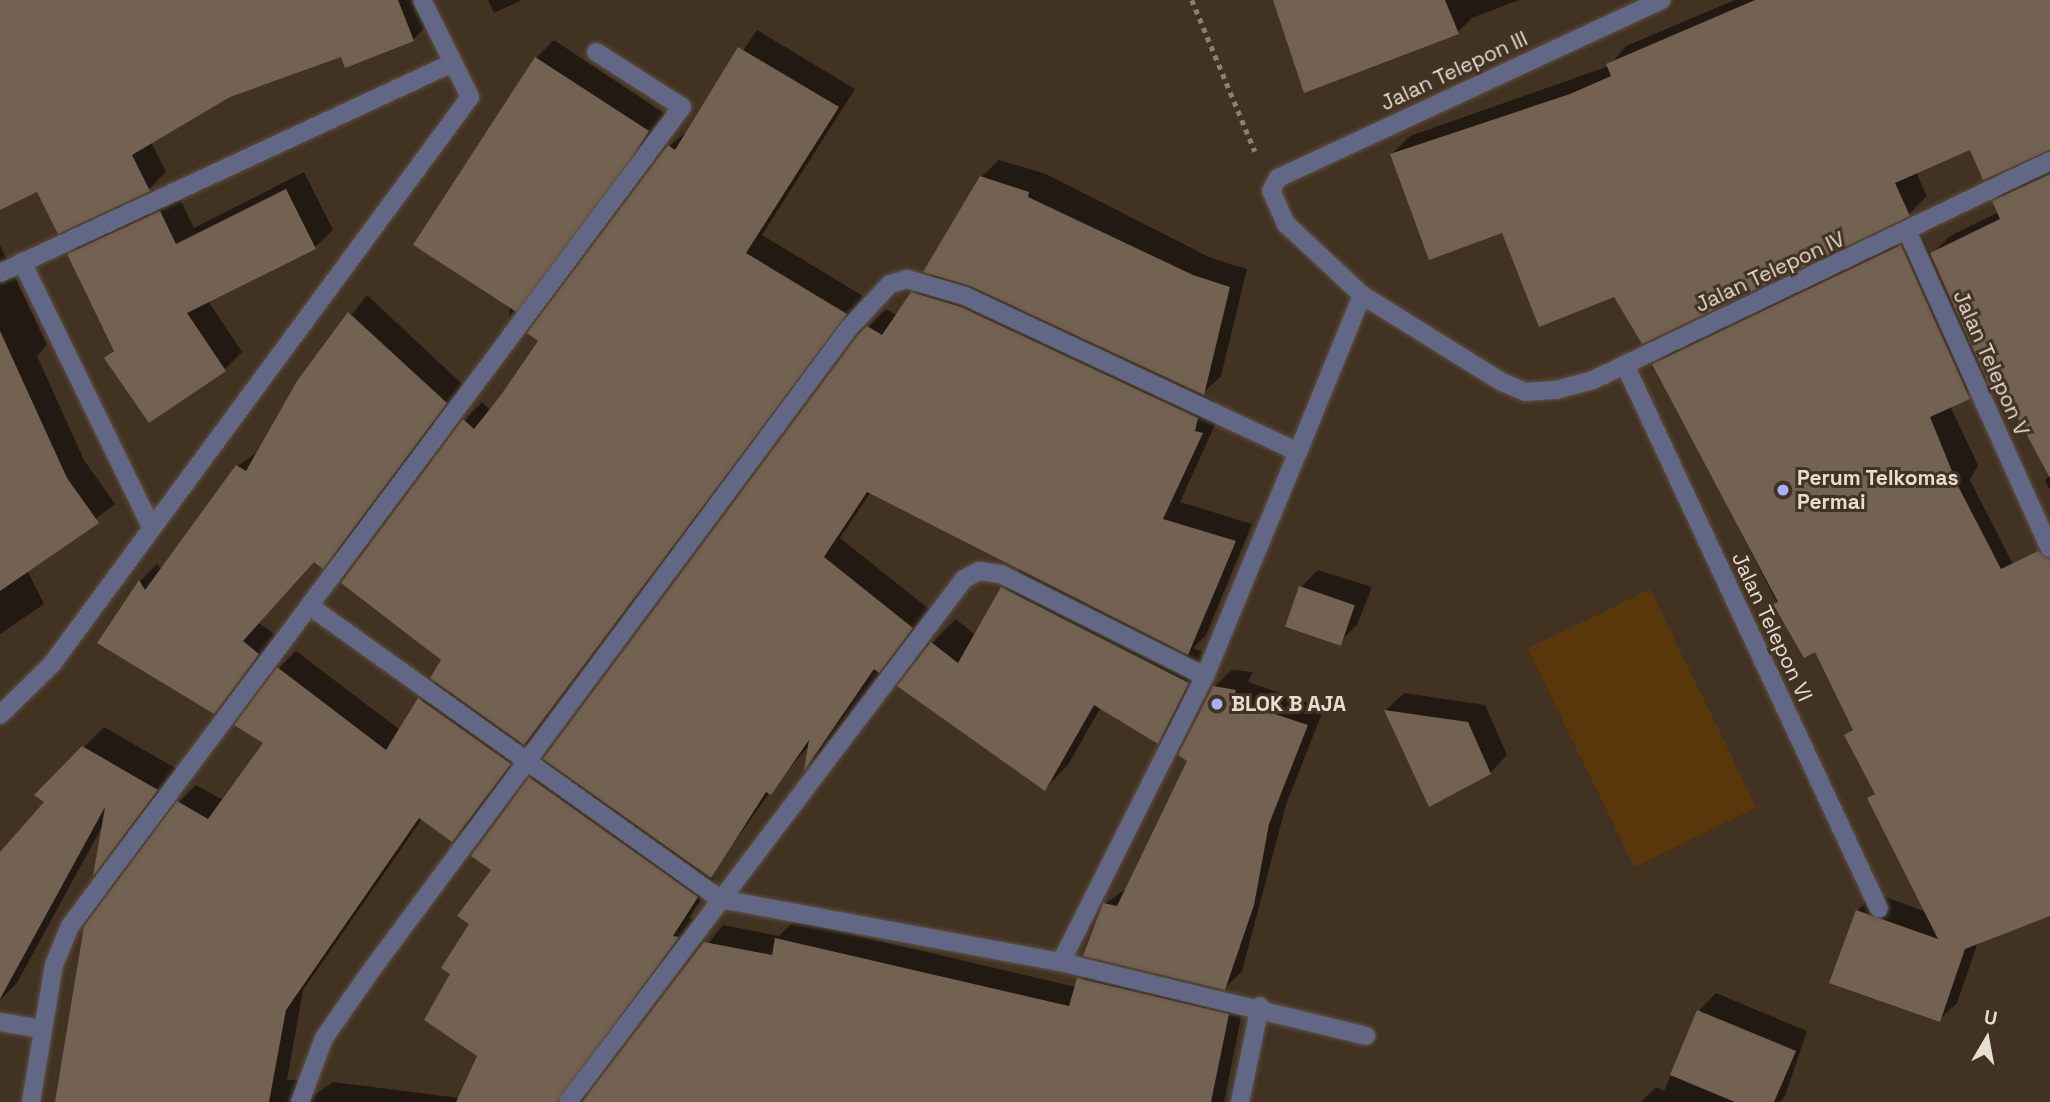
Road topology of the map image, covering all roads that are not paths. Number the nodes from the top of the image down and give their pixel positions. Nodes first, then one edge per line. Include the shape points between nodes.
1 (422, 0) edge
2 (1662, 0) edge
3 (596, 52) dead end
4 (452, 64) junction
5 (2050, 161) edge
6 (1271, 191) joint
7 (1908, 233) junction
8 (22, 262) junction
9 (0, 273) edge
10 (1362, 295) junction
11 (1625, 365) junction
12 (1298, 452) junction
13 (150, 524) junction
14 (2050, 549) edge
15 (311, 607) junction
16 (1205, 676) junction
17 (0, 715) edge
18 (524, 761) junction
19 (720, 899) junction
20 (1879, 909) dead end
21 (1061, 962) junction
22 (1260, 1006) junction
23 (0, 1022) edge
24 (42, 1029) junction
25 (1366, 1036) dead end
26 (31, 1102) edge
27 (300, 1102) edge
28 (568, 1102) edge
29 (1240, 1102) edge

1 - 4 street
2 - 6 street, Jalan Telepon III via 1284,173
3 - 15 street via 682,107
4 - 8 street
4 - 13 street via 470,97
5 - 7 street, Jalan Telepon IV
6 - 10 street, Jalan Telepon IV via 1286,224
7 - 11 street, Jalan Telepon IV
7 - 14 street, Jalan Telepon V
8 - 9 street
8 - 13 street
10 - 11 street, Jalan Telepon IV via 1502,383 1525,392 1556,390
10 - 12 street
11 - 20 street, Jalan Telepon VI
12 - 16 street
12 - 18 street via 965,296 898,280 849,328
13 - 17 street via 52,664
15 - 18 street
15 - 24 street via 69,926
16 - 19 street via 1001,574 979,571 937,614
16 - 21 street
18 - 19 street
18 - 27 street via 324,1038
19 - 21 street
19 - 28 street
21 - 22 street
22 - 25 street
22 - 29 street
23 - 24 street
24 - 26 street

